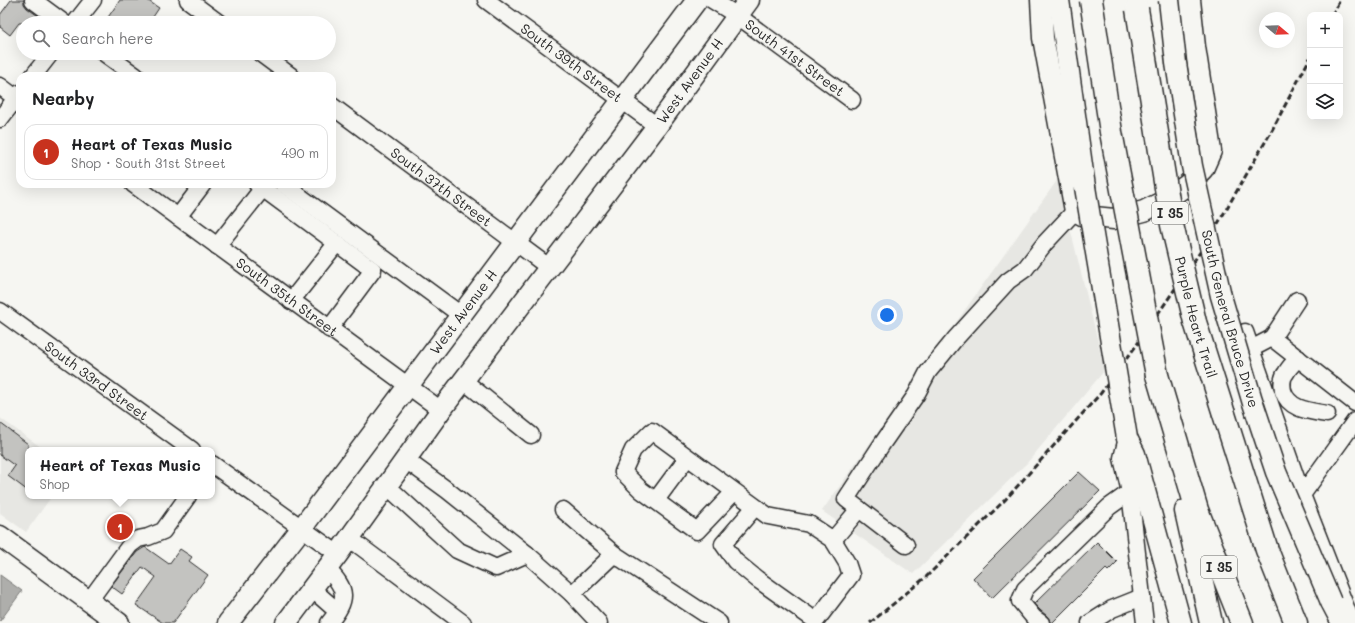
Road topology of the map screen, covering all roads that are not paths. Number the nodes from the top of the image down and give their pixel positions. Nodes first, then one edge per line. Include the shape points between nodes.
1 (33, 0) edge
2 (93, 0) edge
3 (188, 0) edge
4 (486, 0) edge
5 (697, 0) edge
6 (712, 0) edge
7 (749, 0) edge
8 (1041, 0) edge
9 (1059, 0) edge
10 (1091, 0) edge
11 (1137, 0) edge
12 (1169, 0) edge
13 (1190, 0) edge
14 (55, 16) edge
15 (80, 16) edge
16 (210, 16) edge
17 (738, 16) junction
18 (46, 60) edge
19 (114, 60) edge
20 (269, 60) edge
21 (36, 72) edge
22 (130, 72) edge
23 (286, 72) edge
24 (0, 86) edge
25 (16, 95) edge
26 (16, 100) edge
27 (622, 100) junction
28 (852, 100) dead end
29 (336, 109) edge
30 (0, 119) edge
31 (657, 126) junction
32 (138, 188) edge
33 (200, 188) edge
34 (259, 188) edge
35 (263, 188) edge
36 (288, 188) edge
37 (1075, 211) junction
38 (178, 217) junction
39 (516, 242) junction
40 (336, 244) junction
41 (217, 246) junction
42 (383, 257) junction
43 (550, 268) junction
44 (373, 270) junction
45 (1297, 300) dead end
46 (291, 301) junction
47 (0, 311) edge
48 (461, 315) junction
49 (329, 329) junction
50 (1245, 332) dead end
51 (1272, 338) junction
52 (1251, 349) junction
53 (1298, 358) junction
54 (1157, 375) junction
55 (464, 381) junction
56 (407, 386) junction
57 (1355, 403) edge
58 (442, 410) junction
59 (1327, 414) dead end
60 (1355, 421) edge
61 (531, 435) dead end
62 (1127, 438) junction
63 (188, 447) edge
64 (687, 458) junction
65 (406, 460) junction
66 (215, 466) edge
67 (387, 486) junction
68 (734, 492) junction
69 (1130, 492) junction
70 (1302, 495) junction
71 (186, 499) edge
72 (656, 500) junction
73 (755, 507) junction
74 (859, 509) junction
75 (563, 510) dead end
76 (301, 529) junction
77 (0, 536) edge
78 (350, 538) junction
79 (833, 540) junction
80 (906, 546) dead end
81 (1267, 550) junction
82 (526, 554) junction
83 (614, 554) junction
84 (333, 562) junction
85 (255, 588) junction
86 (312, 588) junction
87 (572, 594) junction
88 (1142, 597) junction
89 (89, 601) junction
90 (333, 617) edge
91 (119, 623) edge
92 (228, 623) edge
93 (244, 623) edge
94 (286, 623) edge
95 (463, 623) edge
96 (600, 623) edge
97 (719, 623) edge
98 (1041, 623) edge
99 (1090, 623) edge
100 (1145, 623) edge
101 (1181, 623) edge
102 (1211, 623) edge
103 (1242, 623) edge
104 (1296, 623) edge
105 (1310, 623) edge
106 (1342, 623) edge
107 (1352, 623) edge

1 - 14 street
2 - 15 street
3 - 16 street
4 - 27 street, South 39th Street
5 - 27 main road, West Avenue H
6 - 17 street, South 41st Street
7 - 17 main road, West Avenue H
8 - 37 main road via 1043,38
9 - 62 main road, bridge via 1085,187
10 - 54 highway, I 35, bridge via 1111,132
11 - 81 highway, Purple Heart Trail / I 35, bridge via 1172,225 1195,322
12 - 106 main road, South General Bruce Drive, bridge via 1192,166 1222,296 1276,472
13 - 37 main road via 1211,151 1203,169 1187,185 1144,211 1114,219 1084,216
17 - 28 street, South 41st Street
17 - 31 main road, West Avenue H
18 - 21 street
19 - 22 street
20 - 23 street
24 - 25 street
26 - 30 street
27 - 31 street, South 39th Street
27 - 39 main road, West Avenue H
29 - 39 street, South 37th Street
31 - 43 main road, West Avenue H
32 - 38 street, South 35th Street
33 - 38 street
34 - 41 street
35 - 40 street
36 - 42 street
37 - 74 street via 1044,242 1025,269 1008,281 973,317 928,372 916,396 846,499
38 - 41 street, South 35th Street
39 - 43 street, South 37th Street
39 - 48 main road, West Avenue H
40 - 44 street
40 - 46 street
41 - 46 street, South 35th Street
42 - 44 street
42 - 48 street
43 - 55 main road, West Avenue H
44 - 49 street
45 - 51 street
46 - 49 street, South 35th Street
47 - 63 street, South 33rd Street
48 - 56 main road, West Avenue H
49 - 56 street, South 35th Street
50 - 52 street, South General Bruce Drive
51 - 52 street
51 - 53 street
52 - 70 street, South General Bruce Drive
53 - 57 street
53 - 59 street via 1283,378 1282,388 1285,397 1304,410
54 - 102 highway
54 - 103 highway, I 35 via 1197,510
55 - 58 main road, West Avenue H
55 - 61 street
56 - 58 street, South 35th Street
56 - 76 main road, West Avenue H
58 - 65 main road, West Avenue H
60 - 70 street
62 - 69 street via 1122,458
62 - 101 main road via 1136,454
64 - 68 street
64 - 72 street
64 - 72 street via 652,432 633,450 623,472 641,490
65 - 67 main road, West Avenue H
65 - 82 street
66 - 76 street
67 - 78 main road, West Avenue H
67 - 82 street via 457,550 496,568
68 - 72 street via 697,531
68 - 73 street
69 - 88 street
69 - 98 street via 1109,507 1025,589 1020,602
70 - 107 street, South General Bruce Drive
71 - 89 street via 163,531 148,538 138,539 130,545
73 - 79 street via 768,516 809,524
73 - 79 street via 724,544 735,561 816,620 851,575
74 - 79 street
74 - 80 street
75 - 83 street
76 - 84 street
76 - 85 main road, West Avenue H
77 - 89 main road
78 - 84 main road, West Avenue H
78 - 95 street
81 - 104 highway, Purple Heart Trail / I 35
81 - 105 highway
82 - 87 street
83 - 87 street
83 - 97 street
84 - 86 main road, West Avenue H
84 - 90 street via 344,591 344,599
85 - 92 main road, West Avenue H
85 - 93 main road via 255,605
86 - 90 street
86 - 94 main road, West Avenue H
87 - 96 street
88 - 99 street via 1112,609
88 - 100 street
89 - 91 main road

